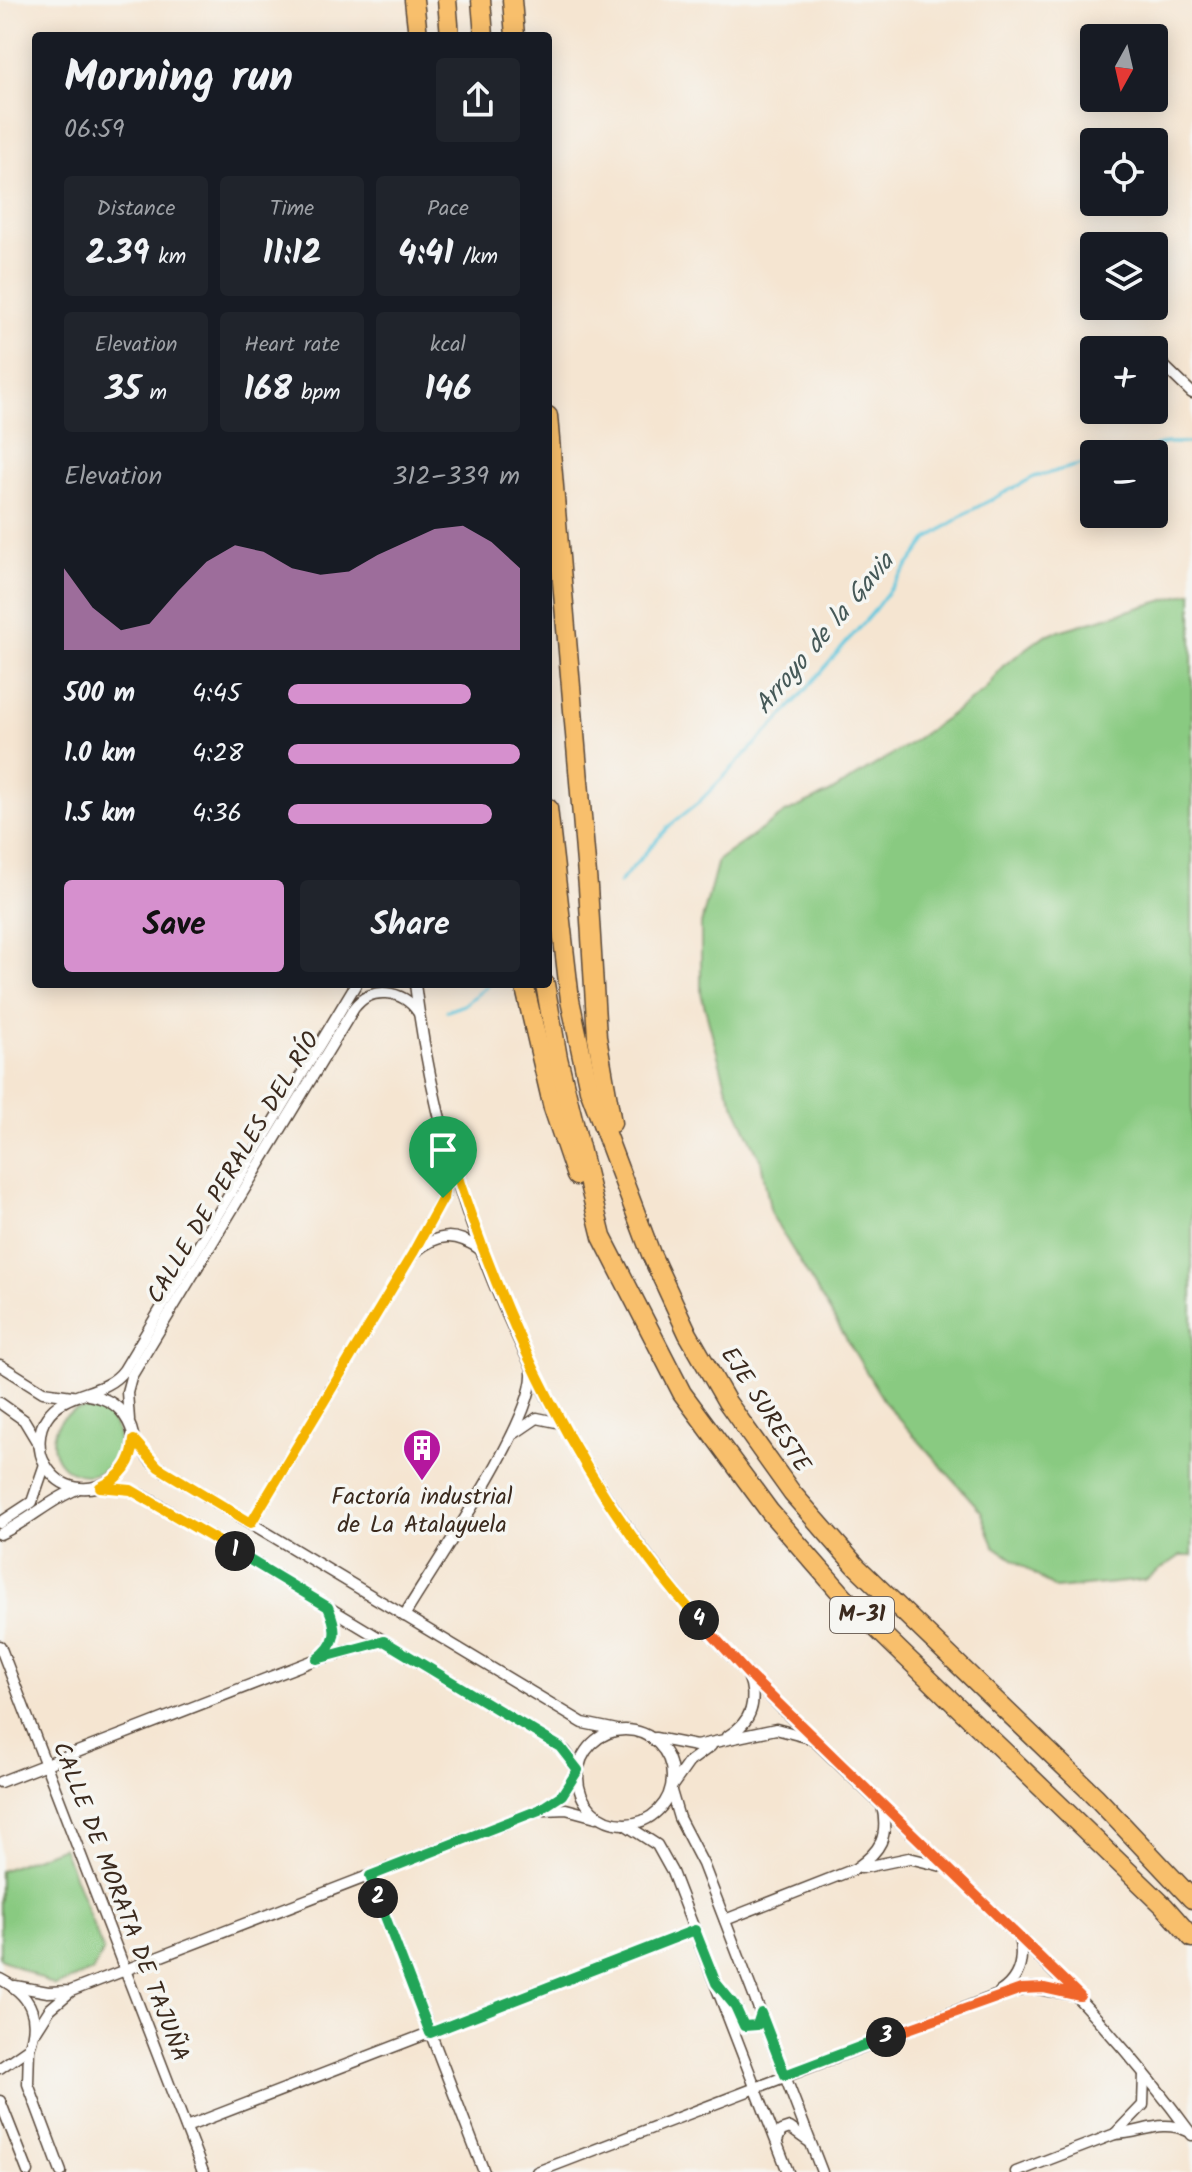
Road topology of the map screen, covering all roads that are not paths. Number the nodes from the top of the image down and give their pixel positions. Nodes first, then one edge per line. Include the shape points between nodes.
1 (414, 0) edge
2 (447, 0) edge
3 (481, 0) edge
4 (512, 0) edge
5 (418, 32) edge
6 (450, 32) edge
7 (484, 32) edge
8 (515, 32) edge
9 (1168, 370) edge
10 (1192, 393) edge
11 (552, 462) edge
12 (552, 843) edge
13 (354, 988) edge
14 (416, 988) edge
15 (525, 988) edge
16 (546, 988) edge
17 (420, 1015) junction
18 (450, 1153) junction
19 (635, 1215) junction
20 (602, 1237) junction
21 (481, 1250) junction
22 (413, 1253) junction
23 (0, 1365) edge
24 (532, 1368) junction
25 (83, 1396) junction
26 (0, 1403) edge
27 (129, 1422) junction
28 (561, 1423) junction
29 (513, 1434) junction
30 (134, 1440) junction
31 (40, 1448) junction
32 (45, 1464) junction
33 (100, 1487) junction
34 (79, 1489) junction
35 (0, 1523) edge
36 (251, 1523) junction
37 (0, 1534) edge
38 (328, 1607) junction
39 (404, 1616) junction
40 (384, 1641) junction
41 (0, 1646) edge
42 (317, 1659) junction
43 (747, 1673) junction
44 (617, 1730) junction
45 (649, 1736) junction
46 (817, 1741) junction
47 (717, 1742) junction
48 (45, 1764) junction
49 (578, 1772) junction
50 (0, 1782) edge
51 (671, 1789) junction
52 (882, 1804) junction
53 (539, 1810) junction
54 (604, 1819) junction
55 (626, 1825) junction
56 (855, 1869) junction
57 (951, 1869) junction
58 (370, 1876) junction
59 (1192, 1899) edge
60 (725, 1920) junction
61 (695, 1930) junction
62 (1019, 1935) junction
63 (1192, 1938) edge
64 (125, 1970) junction
65 (0, 1979) edge
66 (716, 1983) junction
67 (15, 1986) junction
68 (71, 1991) junction
69 (995, 1996) junction
70 (1080, 1996) junction
71 (761, 2013) junction
72 (35, 2032) junction
73 (430, 2033) junction
74 (29, 2048) junction
75 (0, 2068) edge
76 (1144, 2071) junction
77 (785, 2075) junction
78 (755, 2088) junction
79 (0, 2101) edge
80 (186, 2127) junction
81 (1191, 2133) edge
82 (1115, 2134) junction
83 (777, 2141) junction
84 (812, 2146) junction
85 (28, 2172) edge
86 (61, 2172) edge
87 (203, 2172) edge
88 (484, 2172) edge
89 (537, 2172) edge
90 (788, 2172) edge
91 (822, 2172) edge
92 (1016, 2172) edge

1 - 5 highway
2 - 6 highway
3 - 7 highway
4 - 8 highway
9 - 10 street
11 - 19 highway via 597,1037 605,1094
12 - 19 highway, EJE SURESTE / M-31 via 570,1000 589,1089
13 - 25 street, CALLE DE PERALES DEL RÍO via 129,1362 114,1382
14 - 17 street
15 - 20 highway via 553,1108
16 - 20 highway, M-31
17 - 18 street
17 - 27 street, CALLE DE PERALES DEL RÍO via 413,1004 390,993 367,996 354,1008 131,1377
18 - 21 street
18 - 22 street via 443,1198
19 - 59 highway, EJE SURESTE / M-31 via 688,1334 727,1402 792,1493 857,1567 1095,1796
20 - 63 highway, M-31 via 682,1393 770,1512 847,1600
21 - 22 street via 449,1235 434,1238
21 - 24 street
22 - 36 street
23 - 25 street via 43,1392
24 - 28 street
24 - 29 street via 532,1394
25 - 27 street via 111,1402
25 - 31 street via 65,1401 47,1417
26 - 31 street via 24,1420
27 - 30 street
28 - 29 street via 537,1418
28 - 43 street via 611,1508 686,1606
29 - 39 street
30 - 33 street via 128,1465
30 - 36 street via 158,1467
31 - 32 street
32 - 34 street via 59,1480
32 - 35 street via 32,1502
33 - 34 street
33 - 38 street via 131,1490 147,1498
34 - 37 street
36 - 39 street
38 - 40 street
38 - 42 street via 336,1634
39 - 44 street via 583,1723
40 - 42 street
40 - 49 street via 560,1747
41 - 48 street, CALLE DE MORATA DE TAJUÑA
42 - 48 street
43 - 46 street
43 - 47 street via 751,1712 740,1728
44 - 45 street
44 - 49 street via 594,1742
45 - 47 street via 690,1746
45 - 51 street via 669,1761
46 - 47 street via 776,1729
46 - 52 street
47 - 51 street via 689,1762
48 - 50 street
48 - 64 street, CALLE DE MORATA DE TAJUÑA
49 - 53 street via 562,1795
49 - 54 street via 583,1799
51 - 55 street via 655,1815
51 - 60 street
52 - 56 street via 882,1844
52 - 57 street
53 - 54 street via 566,1809
53 - 58 street
54 - 55 street
55 - 61 street via 657,1845
56 - 57 street via 909,1858
56 - 60 street
57 - 62 street
58 - 64 street
58 - 73 street
60 - 71 street
61 - 66 street
61 - 73 street
62 - 69 street via 1018,1972
62 - 70 street
64 - 68 street
64 - 80 street, CALLE DE MORATA DE TAJUÑA
65 - 67 street
66 - 71 street via 744,2026 757,2025
66 - 78 street
67 - 68 street
67 - 72 street via 32,2007
68 - 72 street
69 - 70 street via 1032,1988
69 - 77 street
70 - 76 street
71 - 77 street
72 - 74 street
73 - 80 street
73 - 88 street
74 - 75 street
74 - 86 street via 28,2084
76 - 81 street
76 - 82 street via 1143,2105
77 - 78 street
77 - 84 street
78 - 83 street
78 - 89 street
79 - 85 street
80 - 87 street, CALLE DE MORATA DE TAJUÑA
81 - 82 street via 1159,2124
82 - 92 street
83 - 84 street via 781,2131 790,2128
83 - 90 street
84 - 91 street

